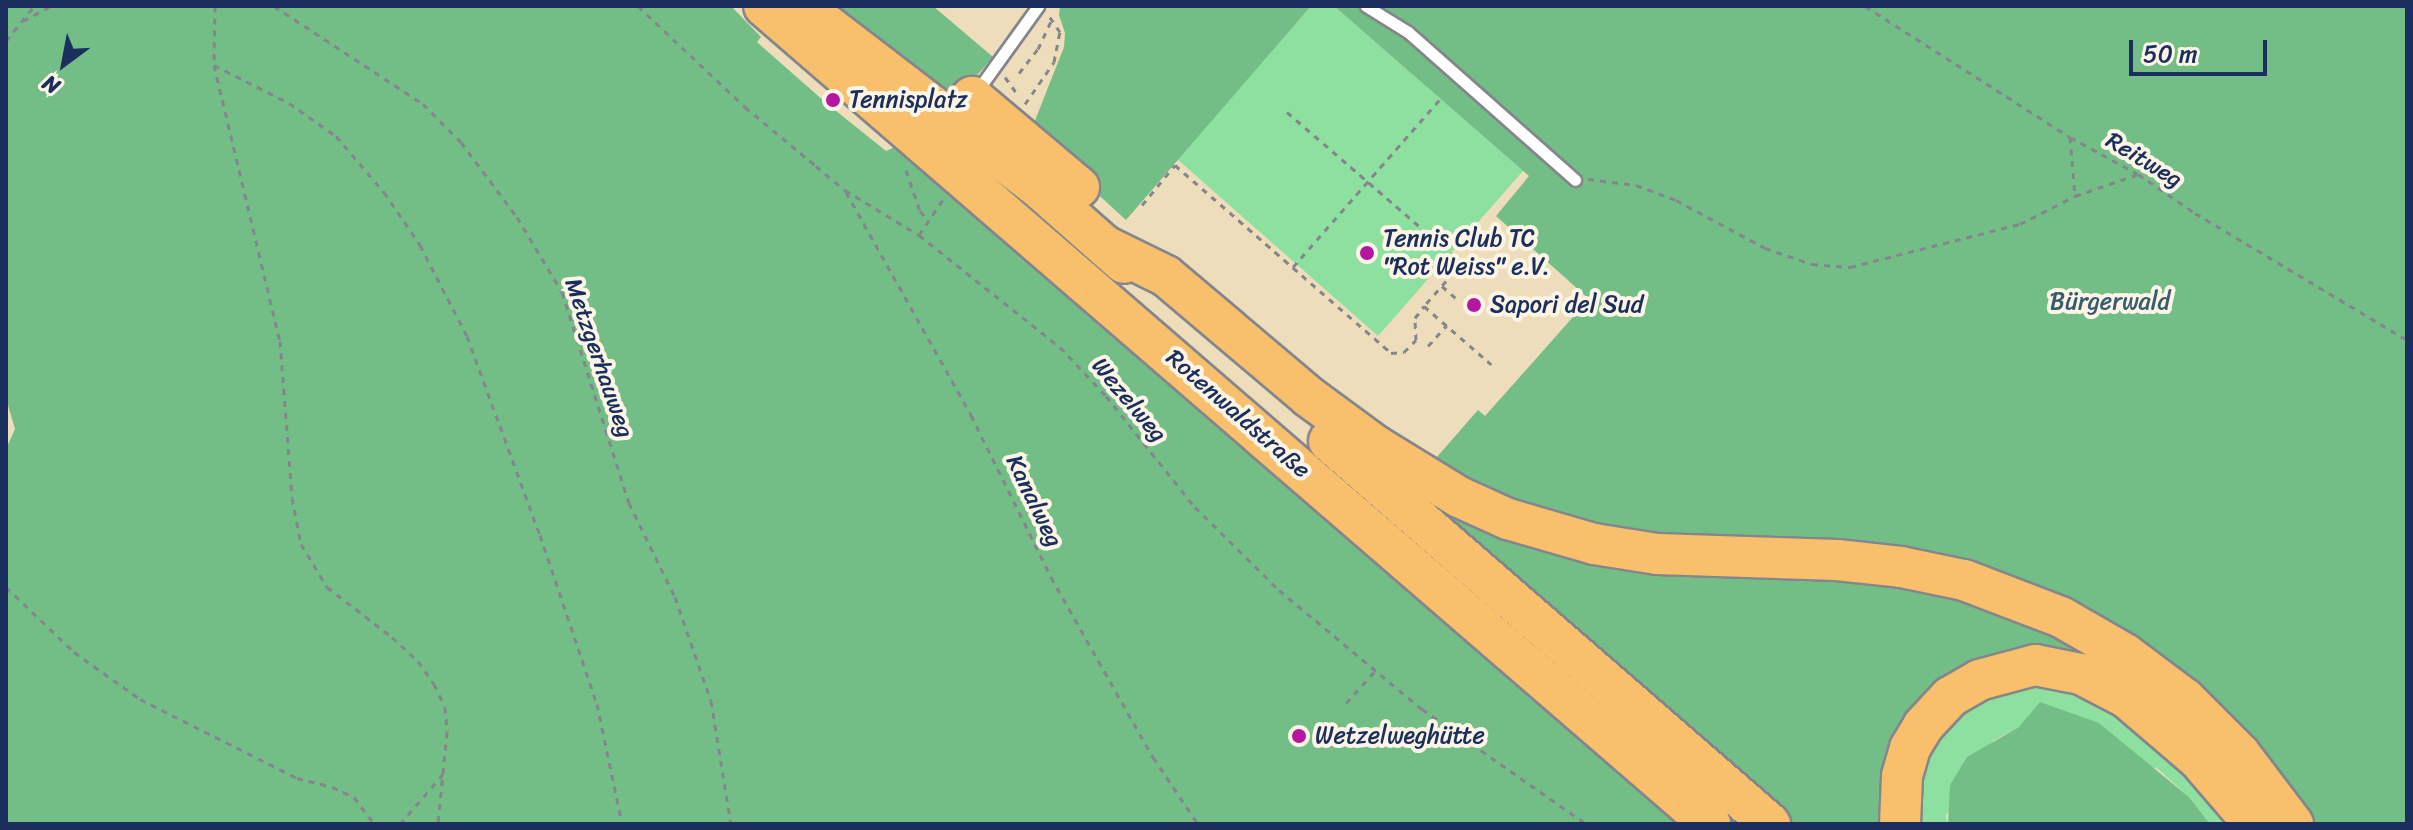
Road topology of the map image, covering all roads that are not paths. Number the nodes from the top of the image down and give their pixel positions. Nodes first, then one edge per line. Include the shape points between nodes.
1 (764, 6) edge
2 (802, 6) edge
3 (1038, 6) edge
4 (1366, 6) edge
5 (972, 95) junction
6 (1575, 180) road end
7 (1105, 246) junction
8 (1166, 276) junction
9 (1710, 824) edge
10 (1770, 824) edge
11 (1900, 824) edge
12 (2254, 824) edge
13 (2293, 824) edge

1 - 9 highway, Rotenwaldstraße
2 - 5 highway, Rotenwaldstraße
3 - 5 lane
4 - 6 lane via 1408,32
5 - 7 highway, Rotenwaldstraße via 1039,188
5 - 8 highway, Rotenwaldstraße via 1107,212
7 - 8 highway
7 - 10 highway, Rotenwaldstraße
8 - 13 highway via 1357,433 1426,479 1508,519 1561,536 1657,554 1901,567 1964,580 2061,617 2125,654 2185,699 2240,754
11 - 12 highway via 1902,776 1910,748 1929,718 1950,697 1979,680 2035,665 2081,674 2127,698 2189,750

